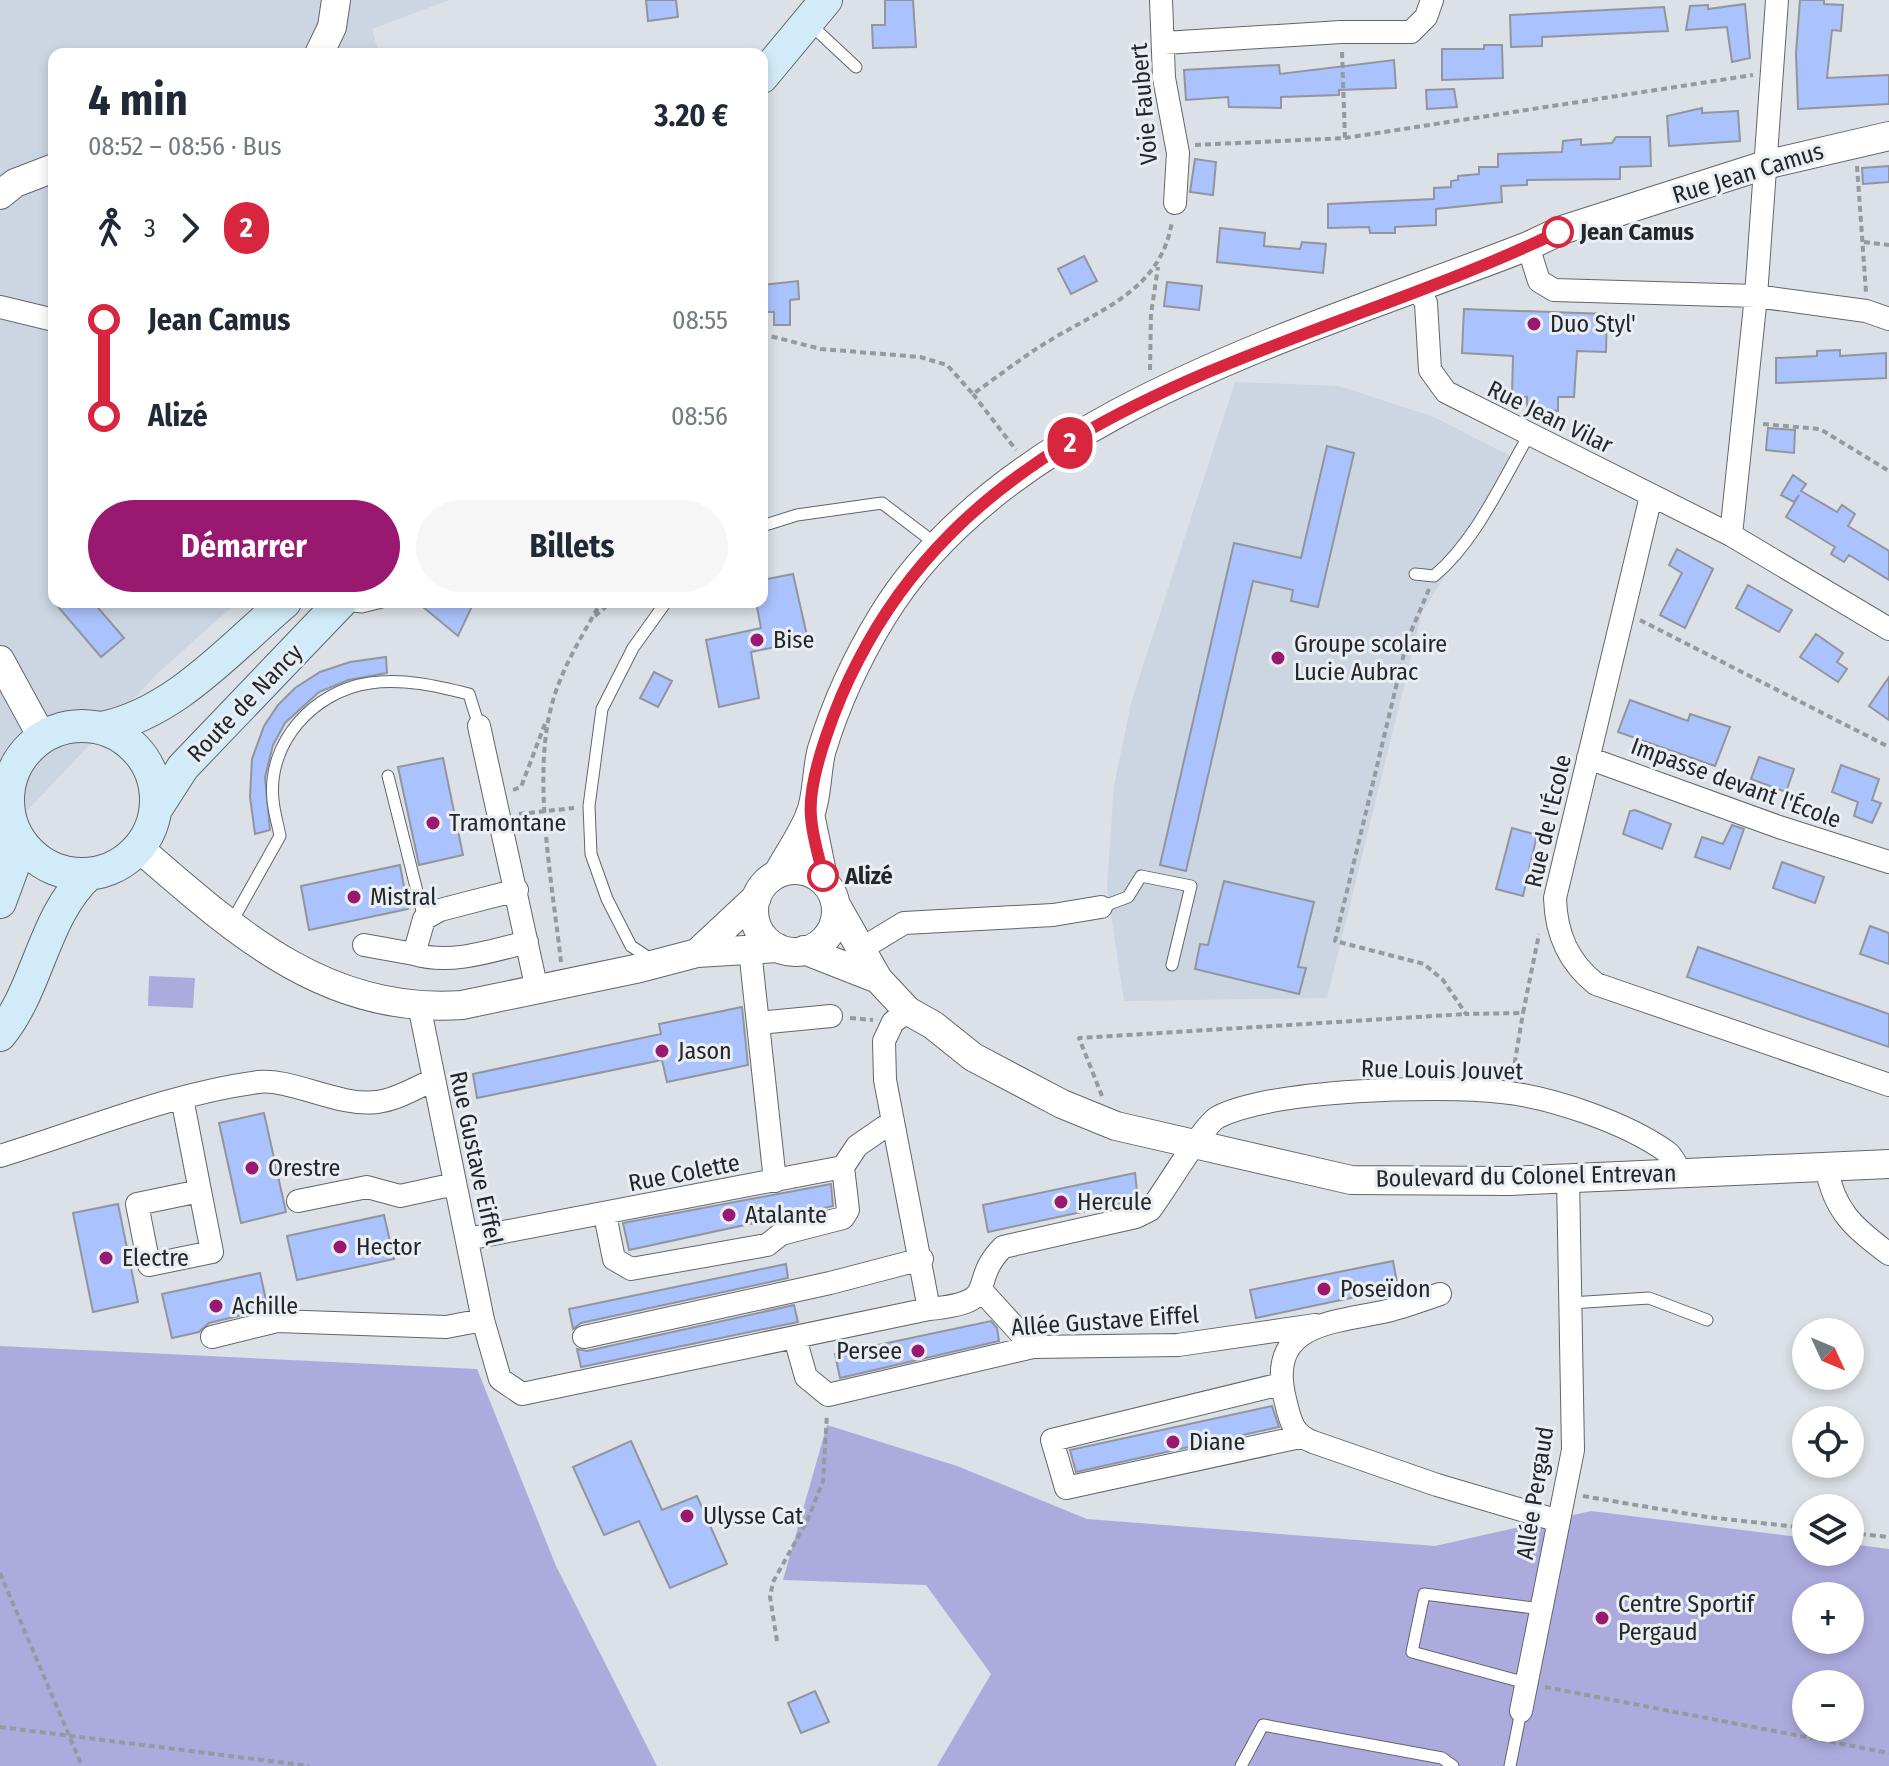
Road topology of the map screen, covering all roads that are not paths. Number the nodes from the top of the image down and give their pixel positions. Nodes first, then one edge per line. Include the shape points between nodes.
1 (336, 0) edge
2 (1161, 0) edge
3 (1432, 0) edge
4 (1777, 0) edge
5 (817, 11) edge
6 (1164, 43) junction
7 (322, 48) edge
8 (856, 67) dead end
9 (768, 70) edge
10 (1889, 136) edge
11 (1765, 165) junction
12 (48, 170) edge
13 (0, 195) edge
14 (1175, 203) road end
15 (1528, 246) junction
16 (1418, 289) junction
17 (1756, 296) junction
18 (0, 307) edge
19 (48, 319) edge
20 (1889, 319) edge
21 (1529, 435) junction
22 (1651, 496) junction
23 (768, 524) edge
24 (1731, 535) junction
25 (936, 544) junction
26 (1415, 574) dead end
27 (278, 608) edge
28 (336, 608) edge
29 (662, 608) edge
30 (1889, 629) edge
31 (0, 660) edge
32 (479, 726) joint
33 (102, 728) junction
34 (42, 737) junction
35 (1588, 758) junction
36 (388, 776) dead end
37 (156, 809) junction
38 (8, 814) edge
39 (810, 814) junction
40 (139, 848) junction
41 (1866, 856) junction
42 (1889, 862) edge
43 (778, 873) junction
44 (89, 874) junction
45 (1889, 878) edge
46 (517, 890) junction
47 (830, 893) junction
48 (757, 897) junction
49 (0, 902) edge
50 (1101, 907) joint
51 (424, 919) junction
52 (229, 925) junction
53 (527, 942) junction
54 (364, 945) dead end
55 (777, 949) junction
56 (861, 949) junction
57 (697, 953) junction
58 (414, 954) junction
59 (656, 963) junction
60 (1172, 965) dead end
61 (878, 979) junction
62 (550, 987) junction
63 (419, 1005) junction
64 (831, 1016) road end
65 (900, 1016) junction
66 (758, 1023) junction
67 (0, 1035) edge
68 (434, 1080) junction
69 (1889, 1085) edge
70 (182, 1098) junction
71 (893, 1121) junction
72 (1197, 1144) junction
73 (0, 1156) edge
74 (1889, 1164) edge
75 (1826, 1166) junction
76 (843, 1167) junction
77 (1680, 1172) junction
78 (1568, 1177) junction
79 (775, 1181) junction
80 (455, 1184) junction
81 (200, 1191) dead end
82 (298, 1201) dead end
83 (605, 1215) junction
84 (467, 1239) junction
85 (1889, 1254) edge
86 (922, 1259) junction
87 (981, 1290) junction
88 (1440, 1294) dead end
89 (1570, 1303) junction
90 (929, 1309) junction
91 (483, 1320) junction
92 (1707, 1320) dead end
93 (1315, 1325) junction
94 (212, 1337) dead end
95 (584, 1337) dead end
96 (795, 1338) junction
97 (1033, 1347) junction
98 (1281, 1384) junction
99 (1300, 1437) junction
100 (1559, 1521) junction
101 (1541, 1609) junction
102 (1526, 1683) junction
103 (1521, 1711) joint
104 (1241, 1766) edge
105 (1453, 1766) edge
106 (1510, 1766) edge

1 - 7 street
2 - 6 street, Voie Faubert
3 - 6 street via 1426,17 1411,32
4 - 11 street
5 - 8 lane
5 - 9 main road
6 - 14 street, Voie Faubert via 1164,78 1177,146
10 - 11 street, Rue Jean Camus
11 - 15 street, Rue Jean Camus via 1562,230
11 - 17 street
12 - 13 street
15 - 16 street, Rue Jean Camus
15 - 17 street via 1539,281 1554,290
16 - 21 street, Rue Jean Vilar via 1426,303 1430,370 1446,392
16 - 25 street, Rue Jean Camus via 1263,347 1150,398 1029,468
17 - 20 street
17 - 24 street
18 - 19 street
21 - 22 street, Rue Jean Vilar
21 - 26 lane via 1475,526 1434,576
22 - 24 street, Rue Jean Vilar
22 - 35 street, Rue de l'École
23 - 25 lane via 882,503
24 - 30 street, Rue Jean Vilar
25 - 39 street, Rue Jean Camus via 882,617 848,681 822,750
27 - 33 main road, Route de Nancy via 162,704 133,720
28 - 37 main road, Route de Nancy via 183,767
29 - 59 lane via 633,648 602,709 589,806 591,854 607,899 631,946
31 - 34 street
32 - 46 street via 500,793
32 - 52 lane via 469,694 403,682 342,690 315,706 291,729 276,763 272,798 280,836
33 - 34 main road via 81,725
33 - 37 main road via 126,739 144,758 155,783
34 - 38 main road via 16,766
35 - 41 street, Impasse devant l'École
35 - 69 street, Rue de l'École via 1555,898 1558,926 1576,968 1596,984
36 - 51 lane
37 - 40 main road
38 - 44 main road via 24,847 46,865
38 - 49 main road via 15,861
39 - 43 street, Rue Jean Camus
39 - 47 street, Rue Jean Camus
40 - 44 main road via 116,866
40 - 52 street, Boulevard du Colonel Entrevan
41 - 42 street, Impasse devant l'École
41 - 45 street
43 - 47 street via 810,872
43 - 48 street
44 - 67 main road via 64,903 26,992
46 - 51 street
46 - 53 street
47 - 55 street via 835,917 825,939
47 - 56 street, Boulevard du Colonel Entrevan
48 - 55 street via 757,926
48 - 57 street, Boulevard du Colonel Entrevan
50 - 56 street via 1053,915 904,923
50 - 60 lane via 1128,897 1141,876 1191,886
51 - 58 street
52 - 63 street, Boulevard du Colonel Entrevan via 321,982
53 - 58 street via 430,959
53 - 62 street
54 - 58 street
55 - 57 street, Boulevard du Colonel Entrevan
55 - 61 street, Boulevard du Colonel Entrevan
55 - 66 street
56 - 61 street, Boulevard du Colonel Entrevan
57 - 59 street, Boulevard du Colonel Entrevan
59 - 62 street, Boulevard du Colonel Entrevan
61 - 65 street, Boulevard du Colonel Entrevan
62 - 63 street, Boulevard du Colonel Entrevan via 462,1005
63 - 68 street, Rue Gustave Eiffel
64 - 66 street
65 - 71 street via 884,1041
65 - 72 street, Boulevard du Colonel Entrevan via 933,1025 973,1057 1062,1104 1116,1126
66 - 79 street
68 - 70 street via 378,1102 354,1102 262,1081
68 - 80 street, Rue Gustave Eiffel
70 - 73 street via 125,1111
70 - 81 street
71 - 76 street via 857,1146
71 - 86 street
72 - 77 street, Rue Louis Jouvet via 1214,1120 1242,1106 1401,1090 1510,1093 1581,1110 1607,1122 1670,1153
72 - 78 street, Boulevard du Colonel Entrevan via 1351,1180
72 - 87 street via 1150,1210 1003,1247
74 - 75 street, Boulevard du Colonel Entrevan
75 - 77 street, Boulevard du Colonel Entrevan
75 - 85 street via 1842,1214
76 - 79 street, Rue Colette
76 - 83 street via 848,1210 843,1218 781,1234 767,1245 631,1269 614,1259
77 - 78 street, Boulevard du Colonel Entrevan
78 - 89 street, Allée Pergaud
79 - 83 street, Rue Colette
80 - 82 street via 400,1196 367,1187
80 - 84 street, Rue Gustave Eiffel
83 - 84 street, Rue Colette
84 - 91 street, Rue Gustave Eiffel
86 - 90 street
86 - 95 street
87 - 90 street via 961,1306
87 - 97 street
88 - 93 street, Allée Gustave Eiffel
89 - 92 lane via 1649,1298
89 - 100 street, Allée Pergaud via 1573,1450
90 - 96 street
91 - 94 street via 446,1327 277,1321
91 - 96 street via 500,1379 522,1394
93 - 97 street, Allée Gustave Eiffel via 1178,1345
93 - 98 street via 1289,1350
96 - 97 street, Allée Gustave Eiffel via 806,1377 828,1395
98 - 99 street via 1292,1427
98 - 99 street via 1052,1440 1066,1488
99 - 100 street
100 - 101 street, Allée Pergaud
101 - 102 street, Allée Pergaud
101 - 102 lane via 1424,1594 1412,1652
102 - 103 street, Allée Pergaud
103 - 106 lane, Allée Pergaud
104 - 105 lane via 1263,1725 1442,1758

